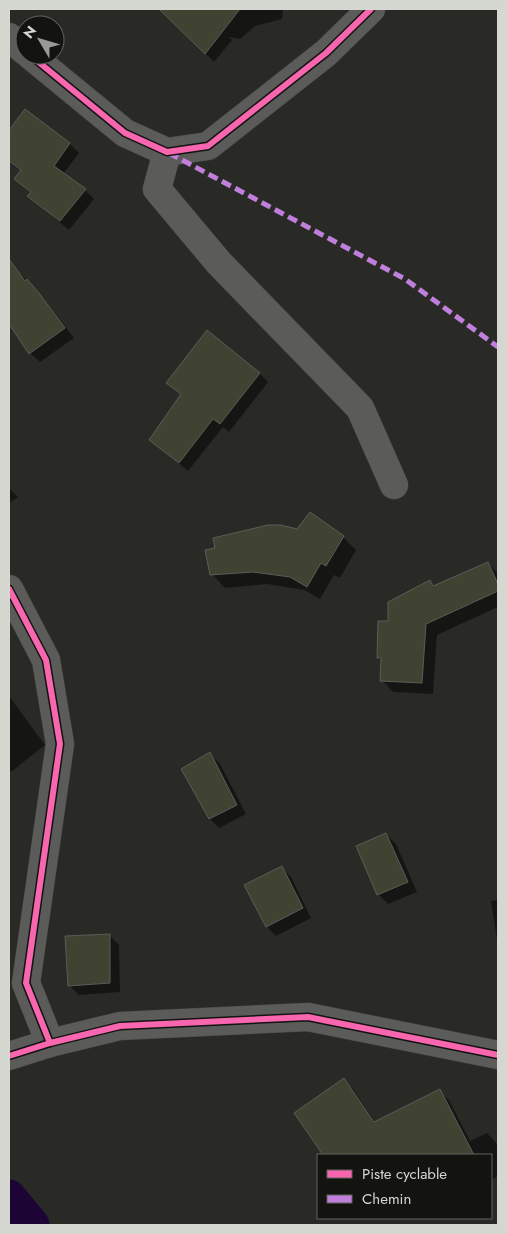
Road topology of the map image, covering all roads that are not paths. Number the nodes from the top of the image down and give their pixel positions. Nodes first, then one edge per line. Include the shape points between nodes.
1 (371, 9) edge
2 (42, 65) edge
3 (167, 152) junction
4 (394, 485) dead end
5 (9, 589) edge
6 (50, 1043) junction
7 (14, 1055) edge
8 (498, 1055) edge

1 - 3 street via 326,53 208,146
2 - 3 street via 125,133
3 - 4 street via 157,189 219,263 360,408
5 - 6 street via 46,660 60,744 26,983
6 - 7 street
6 - 8 street via 120,1026 308,1017

